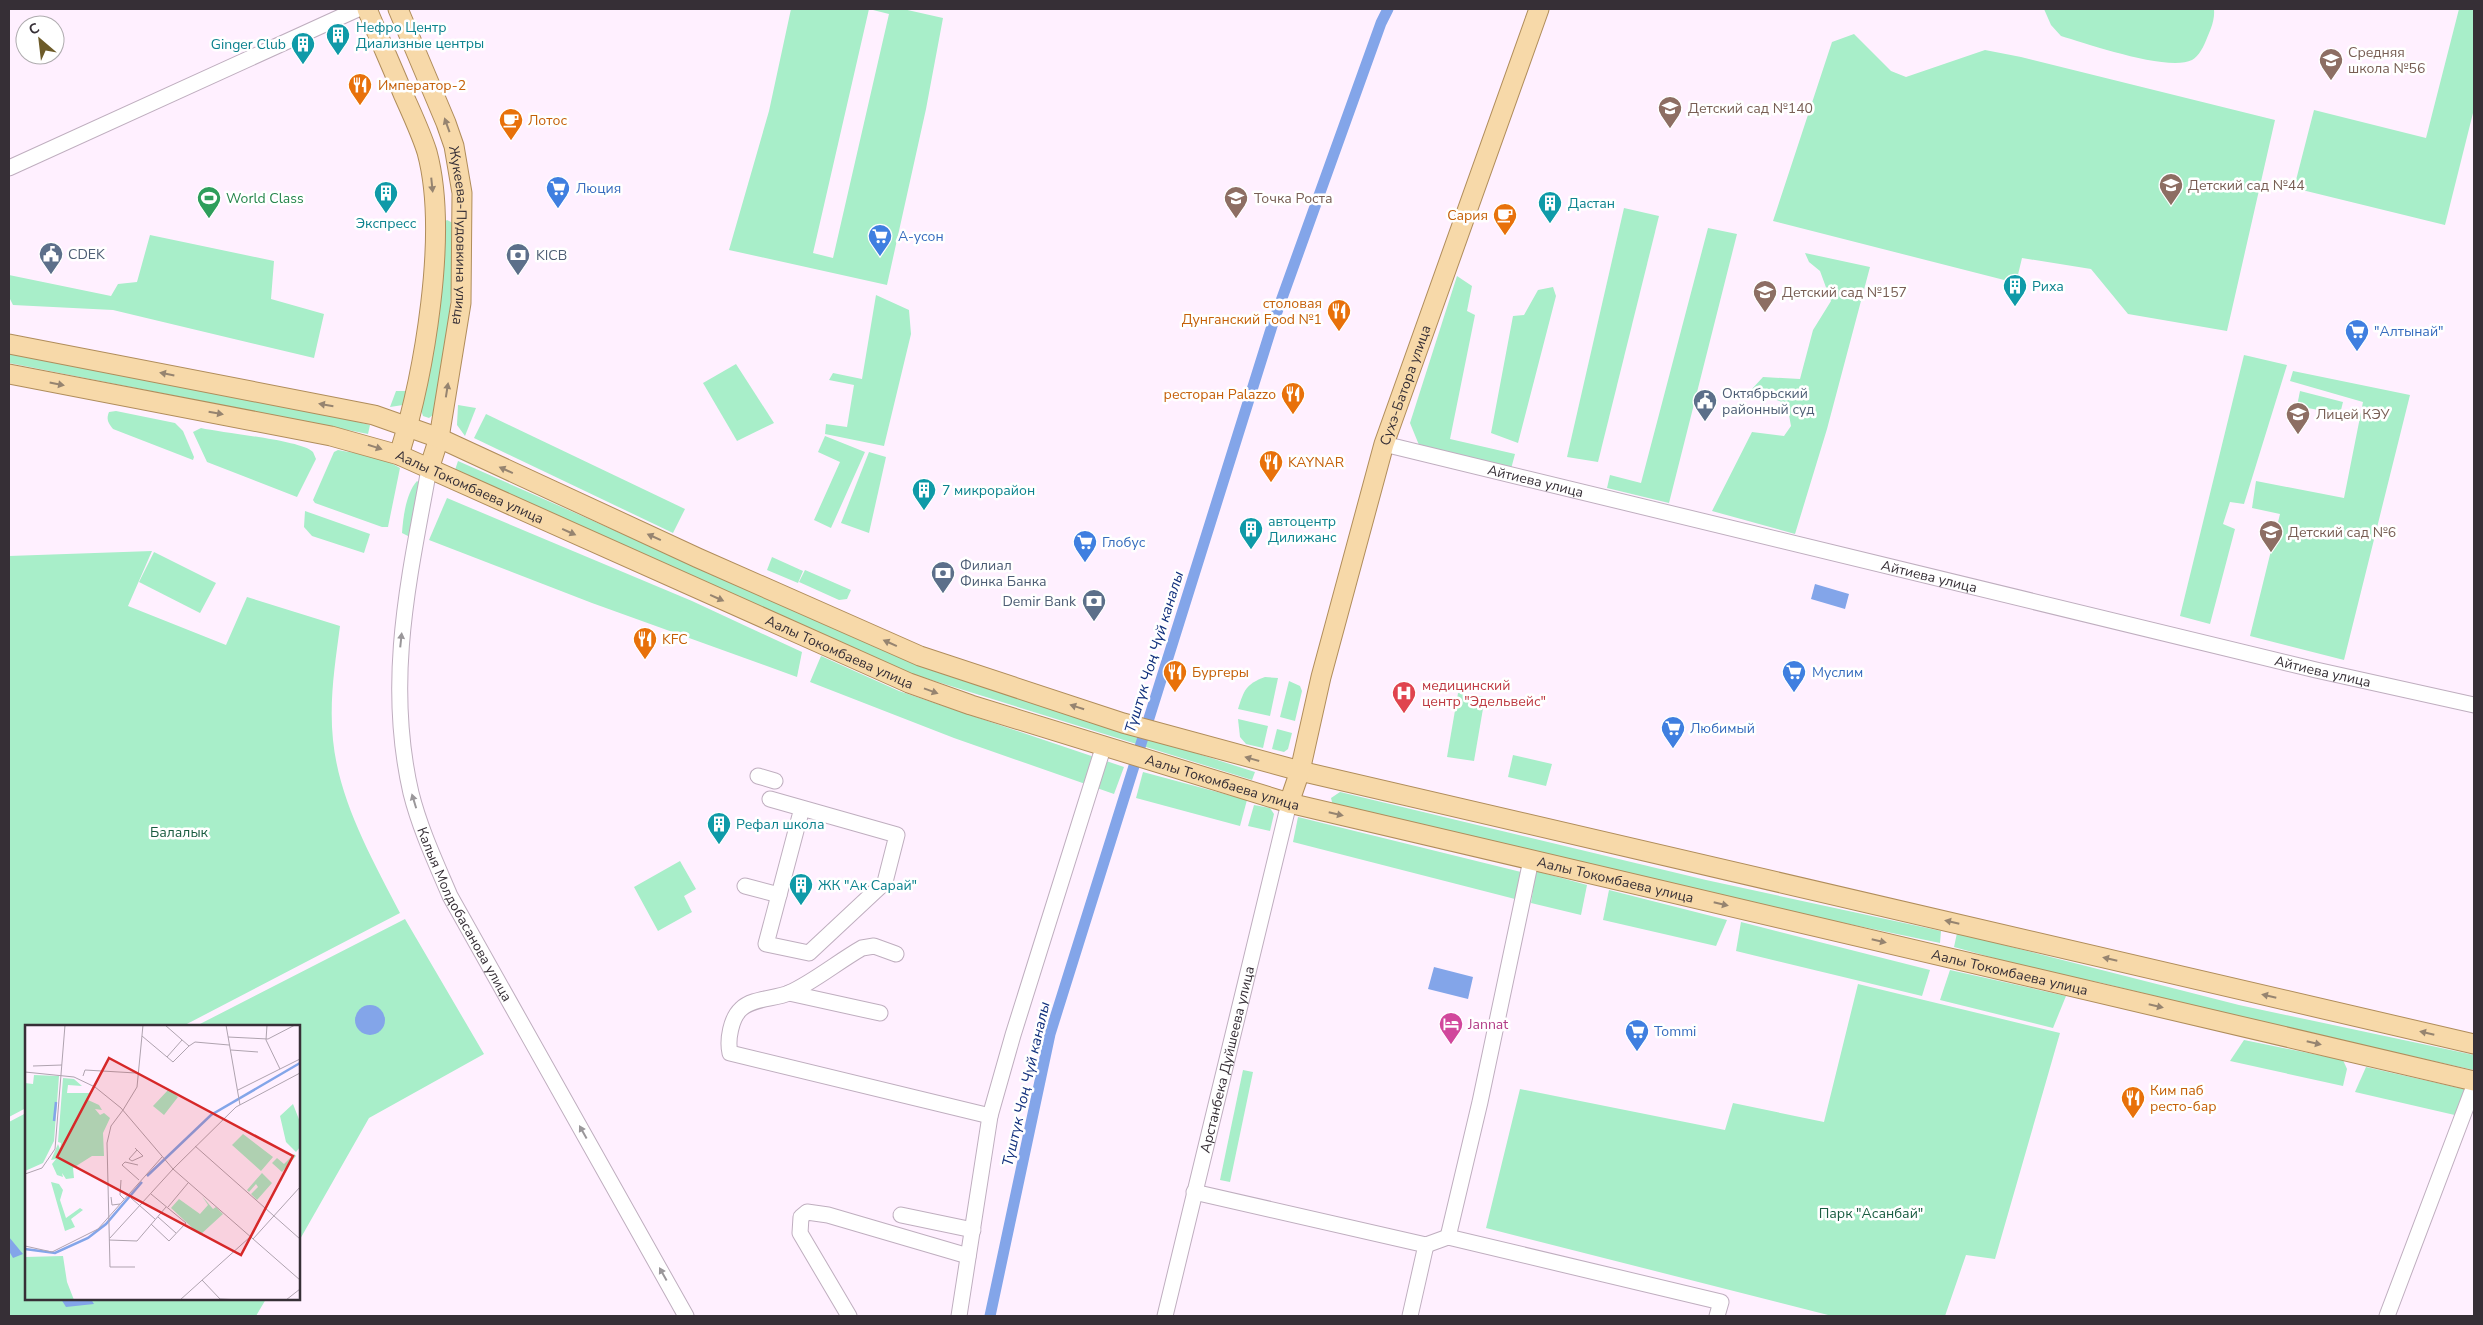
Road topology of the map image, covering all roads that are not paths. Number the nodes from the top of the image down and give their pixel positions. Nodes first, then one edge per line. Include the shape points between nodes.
1 (358, 9) edge
2 (367, 9) edge
3 (398, 9) edge
4 (1539, 9) edge
5 (9, 168) edge
6 (462, 211) junction
7 (435, 212) junction
8 (9, 344) edge
9 (9, 374) edge
10 (408, 426) junction
11 (439, 438) junction
12 (1384, 444) junction
13 (399, 455) junction
14 (429, 468) junction
15 (2474, 705) edge
16 (1110, 747) junction
17 (1300, 771) junction
18 (758, 776) dead end
19 (775, 781) dead end
20 (770, 799) dead end
21 (1289, 803) junction
22 (802, 808) junction
23 (1531, 860) junction
24 (745, 886) dead end
25 (779, 895) junction
26 (896, 954) dead end
27 (789, 993) junction
28 (880, 1013) dead end
29 (2474, 1044) edge
30 (2474, 1080) edge
31 (2474, 1086) edge
32 (990, 1116) junction
33 (1194, 1192) junction
34 (901, 1215) dead end
35 (973, 1230) junction
36 (1448, 1236) junction
37 (1426, 1244) junction
38 (968, 1256) junction
39 (686, 1316) edge
40 (849, 1316) edge
41 (959, 1316) edge
42 (1165, 1316) edge
43 (1410, 1316) edge
44 (1717, 1316) edge
45 (2387, 1316) edge

1 - 5 street
2 -> 7 main road, Жукеева-Пудовкина улица via 426,151
6 -> 3 main road, Жукеева-Пудовкина улица via 454,146
4 - 12 main road, Сухэ-Батора улица
6 - 7 main road
11 -> 6 main road, Жукеева-Пудовкина улица via 461,303
7 - 10 main road, Жукеева-Пудовкина улица via 430,297
10 -> 8 main road, Аалы Токомбаева улица via 374,414
9 -> 13 main road, Аалы Токомбаева улица via 331,436
10 - 11 main road, Аалы Токомбаева улица
10 - 13 main road, Жукеева-Пудовкина улица
11 - 14 main road, Жукеева-Пудовкина улица
17 -> 11 main road, Аалы Токомбаева улица via 1162,734 920,656
12 - 15 street, Айтиева улица via 2287,663
12 - 17 main road, Сухэ-Батора улица via 1321,676
13 - 14 main road, Аалы Токомбаева улица
14 -> 16 main road, Аалы Токомбаева улица via 909,683
39 -> 14 street, Калыя Молдобасанова улица via 450,896 422,828 412,794 402,733 399,656 404,608
16 - 21 main road, Аалы Токомбаева улица
16 - 32 street via 1012,1035
17 - 21 main road, Сухэ-Батора улица
29 -> 17 main road, Аалы Токомбаева улица
18 - 19 street
20 - 22 street
21 -> 23 main road, Аалы Токомбаева улица
21 - 33 street, Арстанбека Дуйшеева улица
22 - 25 street
22 - 25 street via 897,835 885,882 809,953 766,944
23 -> 30 main road, Аалы Токомбаева улица
23 - 36 street
24 - 25 street
26 - 27 street via 874,946 862,948
27 - 28 street
27 - 32 street via 745,1005 739,1011 728,1042 730,1053
31 - 45 street
32 - 35 street
33 - 37 street
33 - 42 street, Арстанбека Дуйшеева улица
34 - 35 street
35 - 38 street
36 - 37 street
36 - 44 street via 1721,1302
37 - 43 street
38 - 40 street via 828,1215 807,1212 801,1217 800,1233
38 - 41 street

